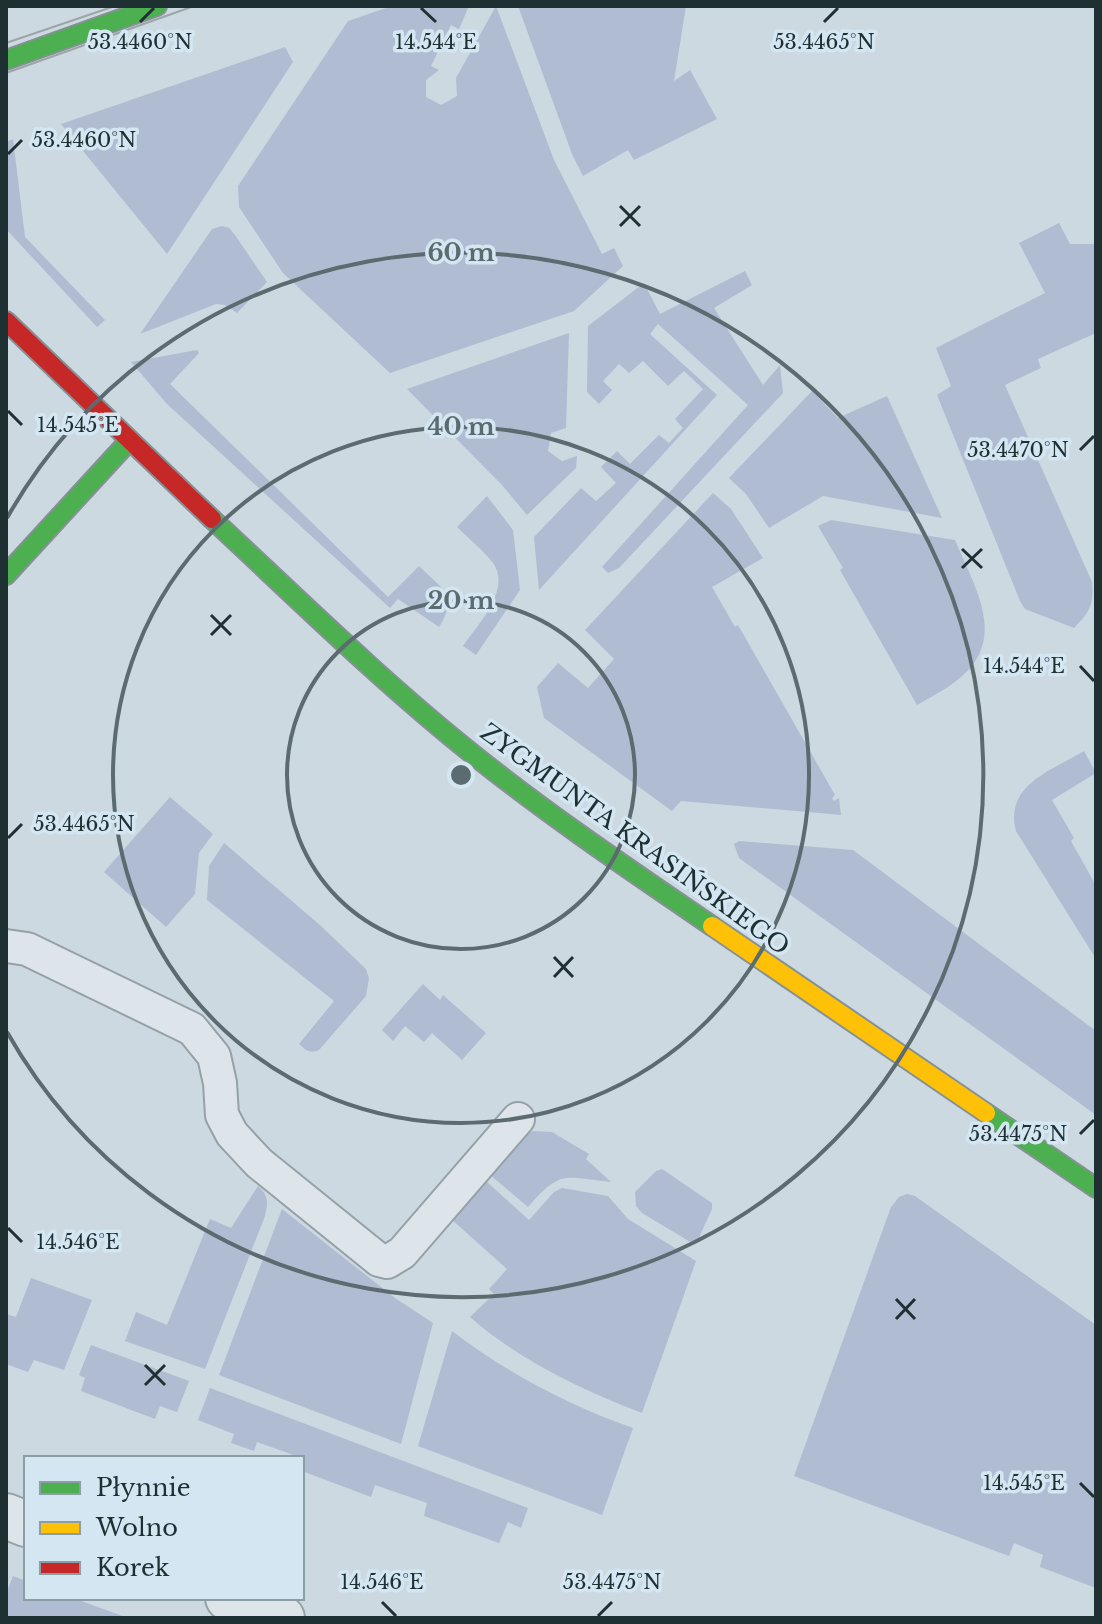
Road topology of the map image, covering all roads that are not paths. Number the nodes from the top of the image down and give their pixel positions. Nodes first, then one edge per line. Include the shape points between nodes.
1 (157, 6) edge
2 (6, 60) edge
3 (6, 321) edge
4 (129, 441) junction
5 (6, 575) edge
6 (6, 946) edge
7 (518, 1119) dead end
8 (1096, 1188) edge
9 (233, 1600) edge
10 (282, 1618) edge

1 - 2 street
3 - 4 street, ZYGMUNTA KRASIŃSKIEGO
4 - 5 street
4 - 8 street, ZYGMUNTA KRASIŃSKIEGO via 365,662 515,787
6 - 7 lane via 27,949 192,1029 214,1056 222,1115 232,1134 259,1163 379,1260 387,1262 402,1253
9 - 10 street

